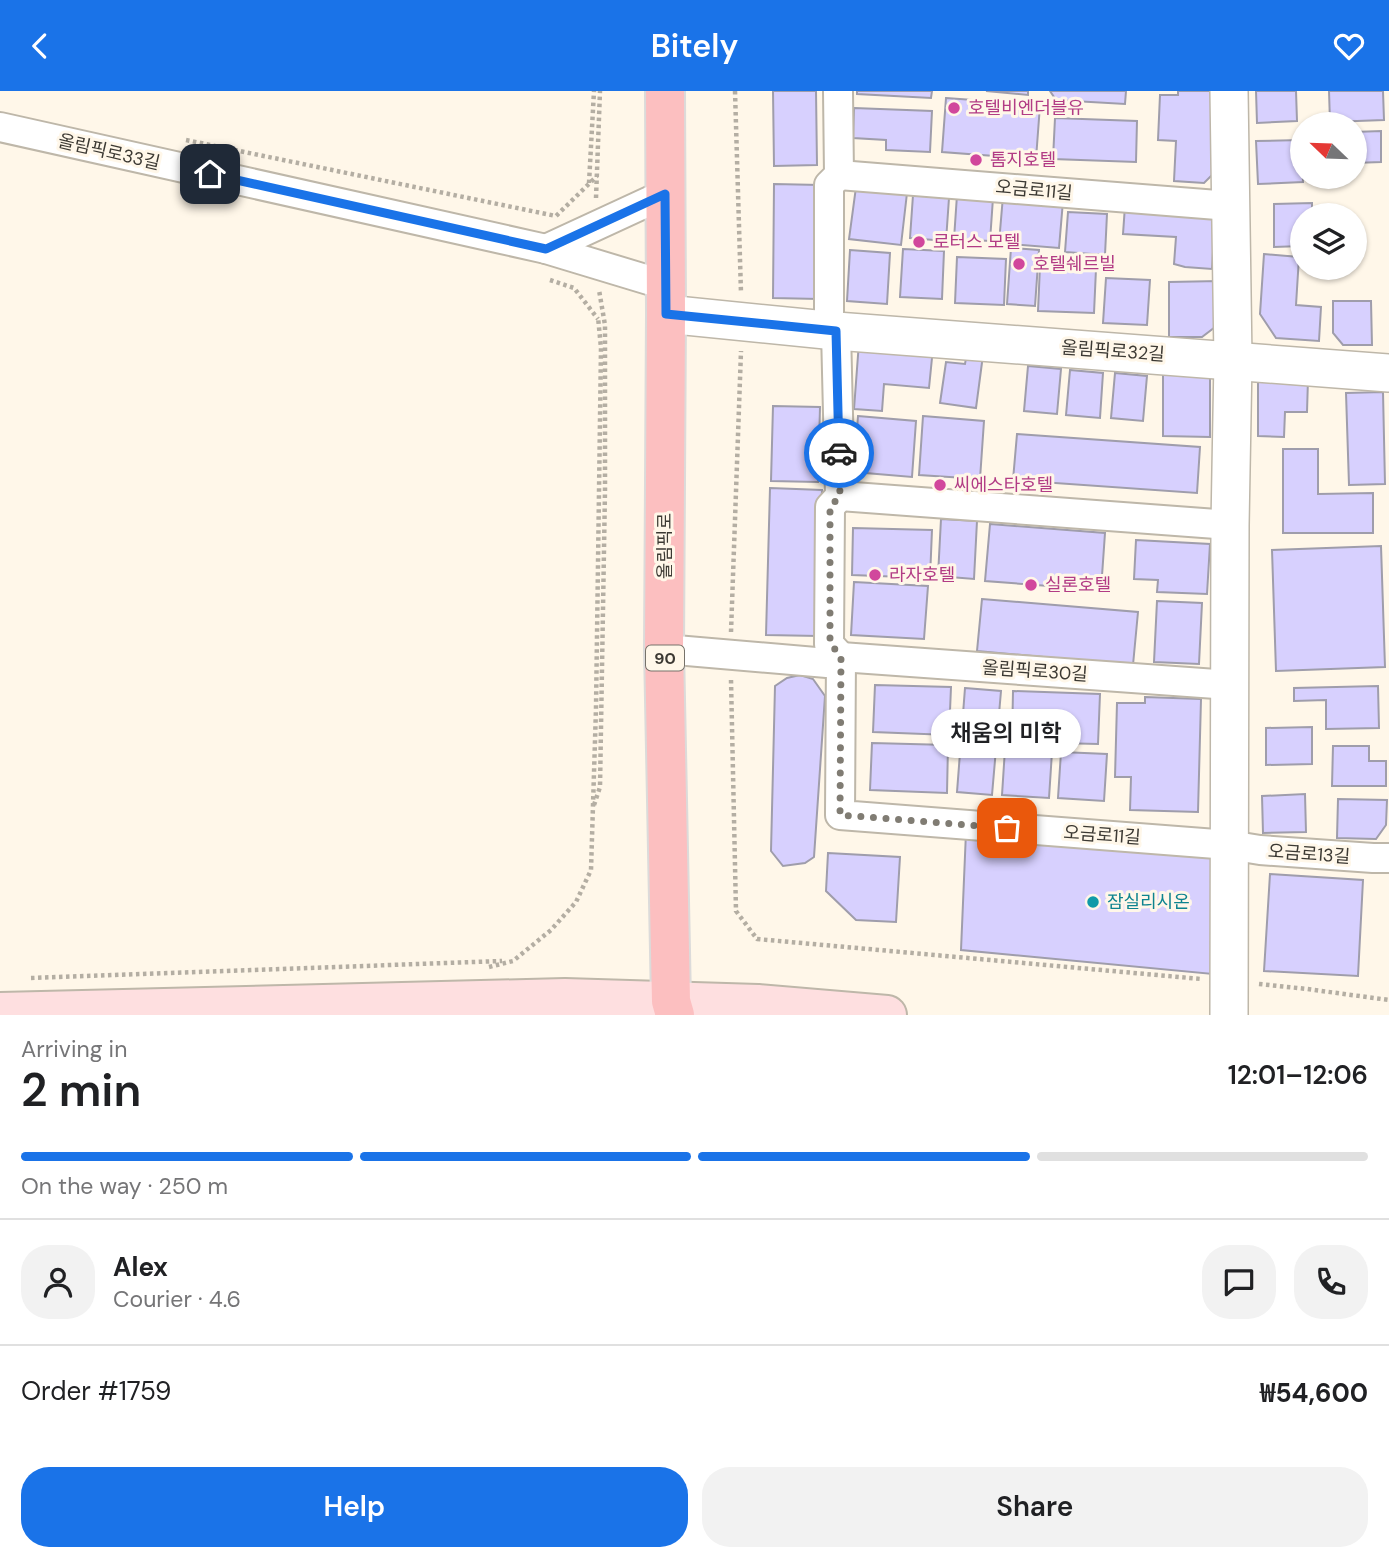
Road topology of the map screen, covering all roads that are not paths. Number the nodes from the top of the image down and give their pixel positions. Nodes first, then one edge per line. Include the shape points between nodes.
1 (665, 91) edge
2 (838, 91) edge
3 (1229, 91) edge
4 (0, 127) edge
5 (838, 175) junction
6 (665, 194) junction
7 (1230, 206) junction
8 (546, 249) junction
9 (665, 300) junction
10 (836, 331) junction
11 (1233, 360) junction
12 (1389, 373) edge
13 (840, 496) junction
14 (1230, 526) junction
15 (664, 649) junction
16 (841, 657) junction
17 (1230, 685) junction
18 (1229, 845) junction
19 (1389, 858) edge
20 (1229, 998) edge
21 (671, 1010) edge
22 (0, 1012) edge
23 (887, 1015) edge

1 - 6 main road, 올림픽로 / 90
2 - 5 street
3 - 7 street
4 - 8 street, 올림픽로33길
5 - 7 street, 오금로11길
5 - 10 street via 829,185 829,319
6 - 8 street
6 - 9 main road, 올림픽로 / 90
7 - 11 street
8 - 9 street, 올림픽로33길 via 595,264
9 - 10 street, 올림픽로32길 via 742,322
9 - 15 main road, 올림픽로 / 90
10 - 11 street, 올림픽로32길
10 - 13 street
11 - 12 street, 올림픽로32길
11 - 14 street
13 - 14 street
13 - 16 street via 830,507 830,643
14 - 17 street
15 - 16 street, 올림픽로30길 via 827,663
15 - 21 main road, 올림픽로 / 90
16 - 17 street, 올림픽로30길
16 - 18 street, 오금로11길 via 840,815
17 - 18 street
18 - 19 street, 오금로13길
18 - 20 street
21 - 22 main road via 565,998
21 - 23 main road via 758,1004

